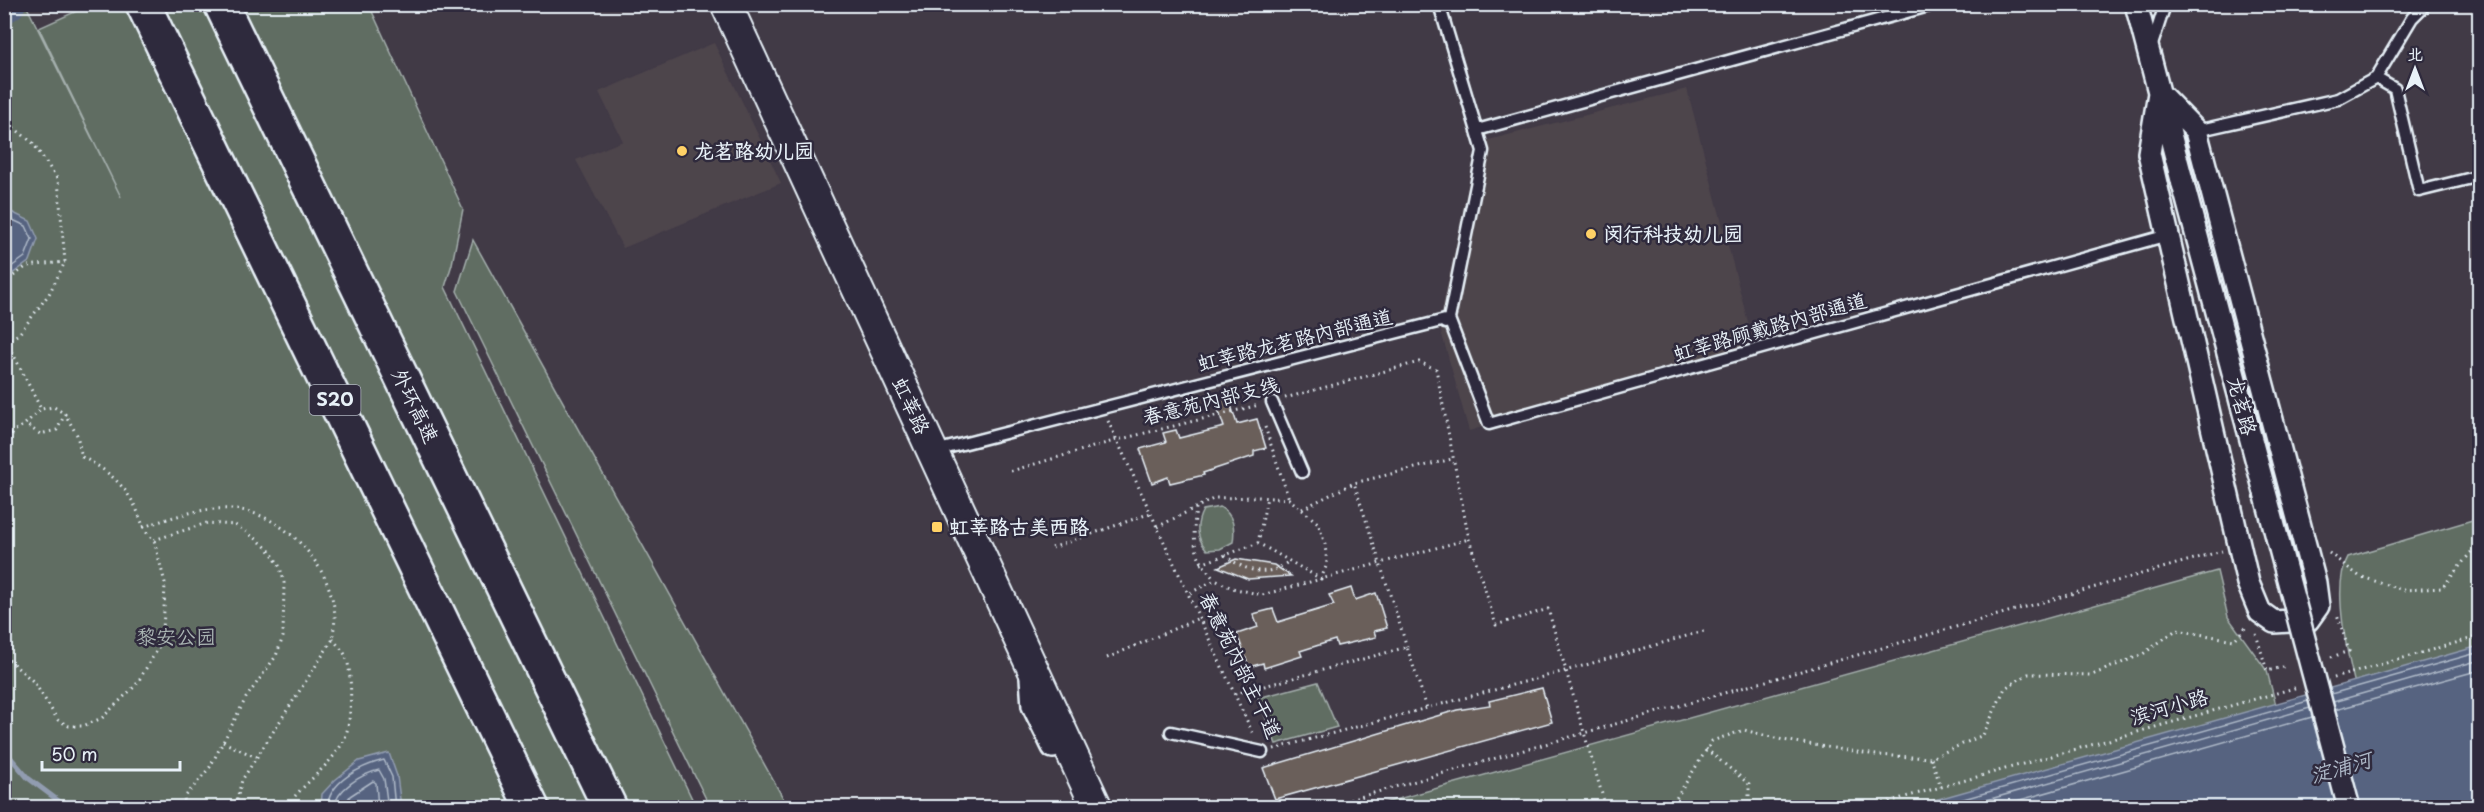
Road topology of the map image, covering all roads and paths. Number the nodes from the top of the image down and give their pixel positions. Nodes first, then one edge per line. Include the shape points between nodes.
1 (143, 4) edge
2 (221, 4) edge
3 (726, 4) edge
4 (1439, 4) edge
5 (1936, 4) edge
6 (2136, 4) edge
7 (2162, 4) edge
8 (2426, 4) edge
9 (2149, 54) junction
10 (2376, 78) junction
11 (2159, 93) junction
12 (4, 120) edge
13 (1477, 130) junction
14 (2196, 131) junction
15 (2480, 176) edge
16 (2168, 235) junction
17 (65, 262) junction
18 (4, 283) edge
19 (1449, 319) junction
20 (1440, 327) dead end
21 (4, 336) edge
22 (6, 341) edge
23 (1272, 402) junction
24 (1258, 405) junction
25 (1103, 408) junction
26 (41, 409) junction
27 (65, 414) junction
28 (1262, 416) dead end
29 (26, 424) junction
30 (1265, 426) dead end
31 (1117, 440) junction
32 (4, 451) edge
33 (932, 452) junction
34 (1452, 459) junction
35 (1011, 471) dead end
36 (1302, 472) dead end
37 (1354, 483) junction
38 (1267, 497) junction
39 (1289, 499) junction
40 (1196, 508) junction
41 (1302, 509) junction
42 (1151, 513) junction
43 (143, 527) junction
44 (1157, 527) junction
45 (1469, 539) junction
46 (154, 540) junction
47 (1258, 543) junction
48 (2480, 545) edge
49 (2239, 546) junction
50 (1052, 548) dead end
51 (2321, 548) dead end
52 (1225, 555) junction
53 (1290, 561) junction
54 (1380, 562) junction
55 (1202, 564) junction
56 (1321, 579) junction
57 (1215, 580) junction
58 (1188, 594) junction
59 (2336, 610) dead end
60 (2256, 616) junction
61 (1199, 618) junction
62 (1704, 631) dead end
63 (2480, 636) edge
64 (333, 639) junction
65 (1407, 647) junction
66 (4, 656) edge
67 (2331, 657) dead end
68 (1107, 658) dead end
69 (2287, 666) dead end
70 (1031, 668) junction
71 (1566, 671) junction
72 (2330, 679) dead end
73 (2299, 687) dead end
74 (1235, 694) junction
75 (1426, 708) junction
76 (1171, 732) dead end
77 (1584, 733) junction
78 (223, 742) junction
79 (1706, 749) junction
80 (1262, 752) junction
81 (256, 757) junction
82 (1931, 758) junction
83 (1941, 787) junction
84 (529, 802) edge
85 (186, 807) edge
86 (239, 807) edge
87 (295, 807) edge
88 (610, 807) edge
89 (1082, 807) edge
90 (1097, 807) edge
91 (1112, 807) edge
92 (1321, 807) edge
93 (1494, 807) edge
94 (1580, 807) edge
95 (1606, 807) edge
96 (1670, 807) edge
97 (1749, 807) edge
98 (1866, 807) edge
99 (2349, 807) edge

1 - 84 highway, S20
2 - 88 highway, 外环高速
3 - 33 street, 虹莘路
4 - 13 lane
5 - 13 lane
6 - 9 street, 龙茗路
7 - 9 lane
8 - 10 lane via 2412,18
9 - 11 street, 龙茗路
10 - 14 lane via 2338,99
10 - 15 lane via 2395,89 2419,191
11 - 14 street
11 - 16 street via 2149,153
11 - 99 street, 龙茗路, bridge
12 - 17 path via 33,143 58,180
13 - 19 lane via 1483,151
14 - 60 street via 2316,583 2318,606 2308,620 2274,622
16 - 19 lane, 虹莘路顾戴路内部通道 via 1489,424
16 - 49 street
17 - 18 path via 27,266
17 - 22 path via 49,294 19,334
19 - 20 lane
19 - 25 lane, 虹莘路龙茗路内部通道
21 - 22 path
22 - 26 path
23 - 24 path, 春意苑内部支线
23 - 34 path, 春意苑内部支线 via 1419,362 1436,369
23 - 36 lane
24 - 28 path
24 - 31 path, 春意苑内部支线
25 - 31 path, 春意苑内部主干道
25 - 33 lane, 虹莘路龙茗路内部通道
26 - 27 path via 54,407
26 - 29 path
27 - 29 path via 57,430 40,434
27 - 43 path via 77,435 82,457 103,467 122,486
29 - 32 path via 14,431
30 - 39 path
31 - 35 path, 春意苑内部支线
31 - 42 path, 春意苑内部主干道
33 - 70 street, 虹莘路
34 - 37 path
34 - 45 path
37 - 41 path
37 - 54 path
38 - 39 path
38 - 40 path via 1215,498
38 - 47 path
39 - 41 path
40 - 44 path
40 - 55 path via 1194,545
41 - 56 path via 1318,523 1325,544 1327,564
42 - 44 path, 春意苑内部主干道
42 - 50 path
43 - 46 path
43 - 64 path via 190,511 234,509 258,513 296,540 313,559 328,586 335,616
44 - 58 path, 春意苑内部主干道
45 - 54 path
45 - 71 path via 1496,625 1548,609
46 - 66 path via 165,583 163,635 158,651 136,686 102,718 83,726 69,726 58,720 34,682
46 - 78 path via 207,523 235,525 271,552 280,567 285,603 283,637 276,656 246,698
47 - 52 path
47 - 53 path
48 - 51 path via 2442,588 2403,590 2359,576
49 - 60 street
49 - 77 path
52 - 53 path via 1241,568 1257,571 1278,569
52 - 55 path
53 - 56 path
54 - 56 path
54 - 65 path
55 - 57 path
56 - 57 path via 1262,595
57 - 58 path
58 - 61 path, 春意苑内部主干道
59 - 67 path via 2349,651
60 - 69 path via 2267,671
60 - 82 path via 2234,640 2176,630 2143,654 2092,675 2028,674 2005,688 1983,735
61 - 68 path
61 - 74 path, 春意苑内部主干道
62 - 71 path, 春意苑内部主干道
63 - 72 path
64 - 81 path
64 - 87 path via 346,655 350,670 345,738 333,757 295,796
65 - 74 path
65 - 75 path
70 - 89 street via 1033,706
70 - 90 street, 虹莘路
70 - 91 street via 1059,696
71 - 75 path, 春意苑内部主干道
71 - 77 path
73 - 83 path, 滨河小路
74 - 80 path, 春意苑内部主干道
75 - 80 path, 春意苑内部主干道
76 - 80 lane
77 - 92 path
77 - 95 path
78 - 81 path
78 - 85 path via 210,767 184,798
79 - 82 path via 1712,741 1744,730 1875,755
79 - 96 path
79 - 97 path via 1749,784
81 - 86 path via 242,780
82 - 83 path
83 - 98 path, 滨河小路
93 - 94 path via 1513,801

